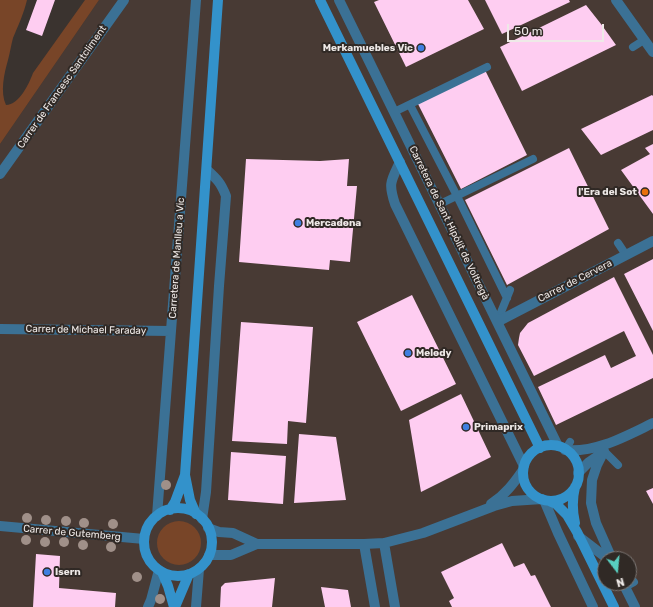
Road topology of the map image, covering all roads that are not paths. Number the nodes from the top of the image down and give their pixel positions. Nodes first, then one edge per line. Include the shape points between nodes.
1 (124, 0) edge
2 (196, 0) edge
3 (218, 0) edge
4 (320, 0) edge
5 (331, 0) edge
6 (339, 0) edge
7 (616, 0) edge
8 (327, 13) junction
9 (644, 40) junction
10 (633, 47) dead end
11 (653, 52) edge
12 (487, 67) dead end
13 (410, 104) junction
14 (394, 112) junction
15 (533, 159) dead end
16 (400, 162) junction
17 (207, 170) junction
18 (0, 174) edge
19 (457, 196) junction
20 (440, 204) junction
21 (653, 241) edge
22 (618, 243) dead end
23 (626, 255) junction
24 (497, 322) junction
25 (0, 329) edge
26 (171, 331) junction
27 (653, 423) edge
28 (623, 438) junction
29 (564, 446) junction
30 (540, 448) junction
31 (604, 451) junction
32 (618, 465) dead end
33 (524, 468) junction
34 (186, 475) junction
35 (577, 478) junction
36 (545, 500) junction
37 (170, 510) junction
38 (483, 510) junction
39 (157, 516) junction
40 (199, 517) junction
41 (0, 526) edge
42 (208, 528) junction
43 (578, 534) junction
44 (144, 539) junction
45 (384, 543) junction
46 (257, 544) junction
47 (364, 544) junction
48 (598, 551) edge
49 (608, 551) edge
50 (209, 555) junction
51 (199, 569) junction
52 (161, 571) junction
53 (188, 574) junction
54 (629, 591) edge
55 (148, 607) edge
56 (175, 607) edge
57 (196, 607) edge
58 (375, 607) edge
59 (395, 607) edge
60 (593, 607) edge
61 (614, 607) edge
62 (635, 607) edge

1 - 18 street, Carrer de Francesc Santcliment
2 - 26 street, Carretera de Manlleu a Vic
3 - 17 street
4 - 8 street, Carretera de Sant Hipòlit de Voltregà
5 - 8 street
6 - 14 street, Carretera de Sant Hipòlit de Voltregà
7 - 9 street
8 - 16 street, Carretera de Sant Hipòlit de Voltregà
9 - 10 lane
9 - 11 street
12 - 13 lane
13 - 14 lane
13 - 19 lane
14 - 20 street, Carretera de Sant Hipòlit de Voltregà
15 - 19 lane
16 - 30 street, Carretera de Sant Hipòlit de Voltregà
16 - 33 street, Carretera de Sant Hipòlit de Voltregà via 391,182 395,204
17 - 34 street
17 - 40 street via 218,180 226,196 206,492
19 - 20 lane
19 - 24 lane via 509,294
20 - 24 street, Carretera de Sant Hipòlit de Voltregà
21 - 23 street, Carrer de Cervera
22 - 23 lane
23 - 24 street, Carrer de Cervera
24 - 29 street, Carretera de Sant Hipòlit de Voltregà
25 - 26 street, Carrer de Michael Faraday
26 - 39 street, Carretera de Manlleu a Vic
27 - 28 street
28 - 29 street via 581,450
28 - 31 street
29 - 30 street
29 - 35 street via 575,460
30 - 33 street via 527,458
31 - 32 lane
31 - 35 street via 589,462
31 - 49 street via 592,480 591,503 596,523
33 - 36 street via 523,477 528,488 533,494
33 - 38 street via 507,492
34 - 37 street
34 - 40 street via 190,500
35 - 36 street via 573,490 566,496 558,500
35 - 43 street via 572,512
36 - 38 street via 512,501
36 - 43 street via 556,504 567,515
36 - 60 street
37 - 39 street
37 - 40 street via 182,509
38 - 45 street via 423,533
39 - 44 street
40 - 42 street
41 - 44 street, Carrer de Gutemberg
42 - 46 street via 233,533
42 - 50 street via 212,541
43 - 48 street
43 - 61 street
44 - 52 street via 147,556
45 - 47 street
45 - 59 street
46 - 47 street
46 - 50 street via 231,554
47 - 58 street
50 - 51 street
51 - 53 street
51 - 57 street
52 - 53 street via 177,576
52 - 55 street
52 - 56 street
53 - 56 street
54 - 62 street

